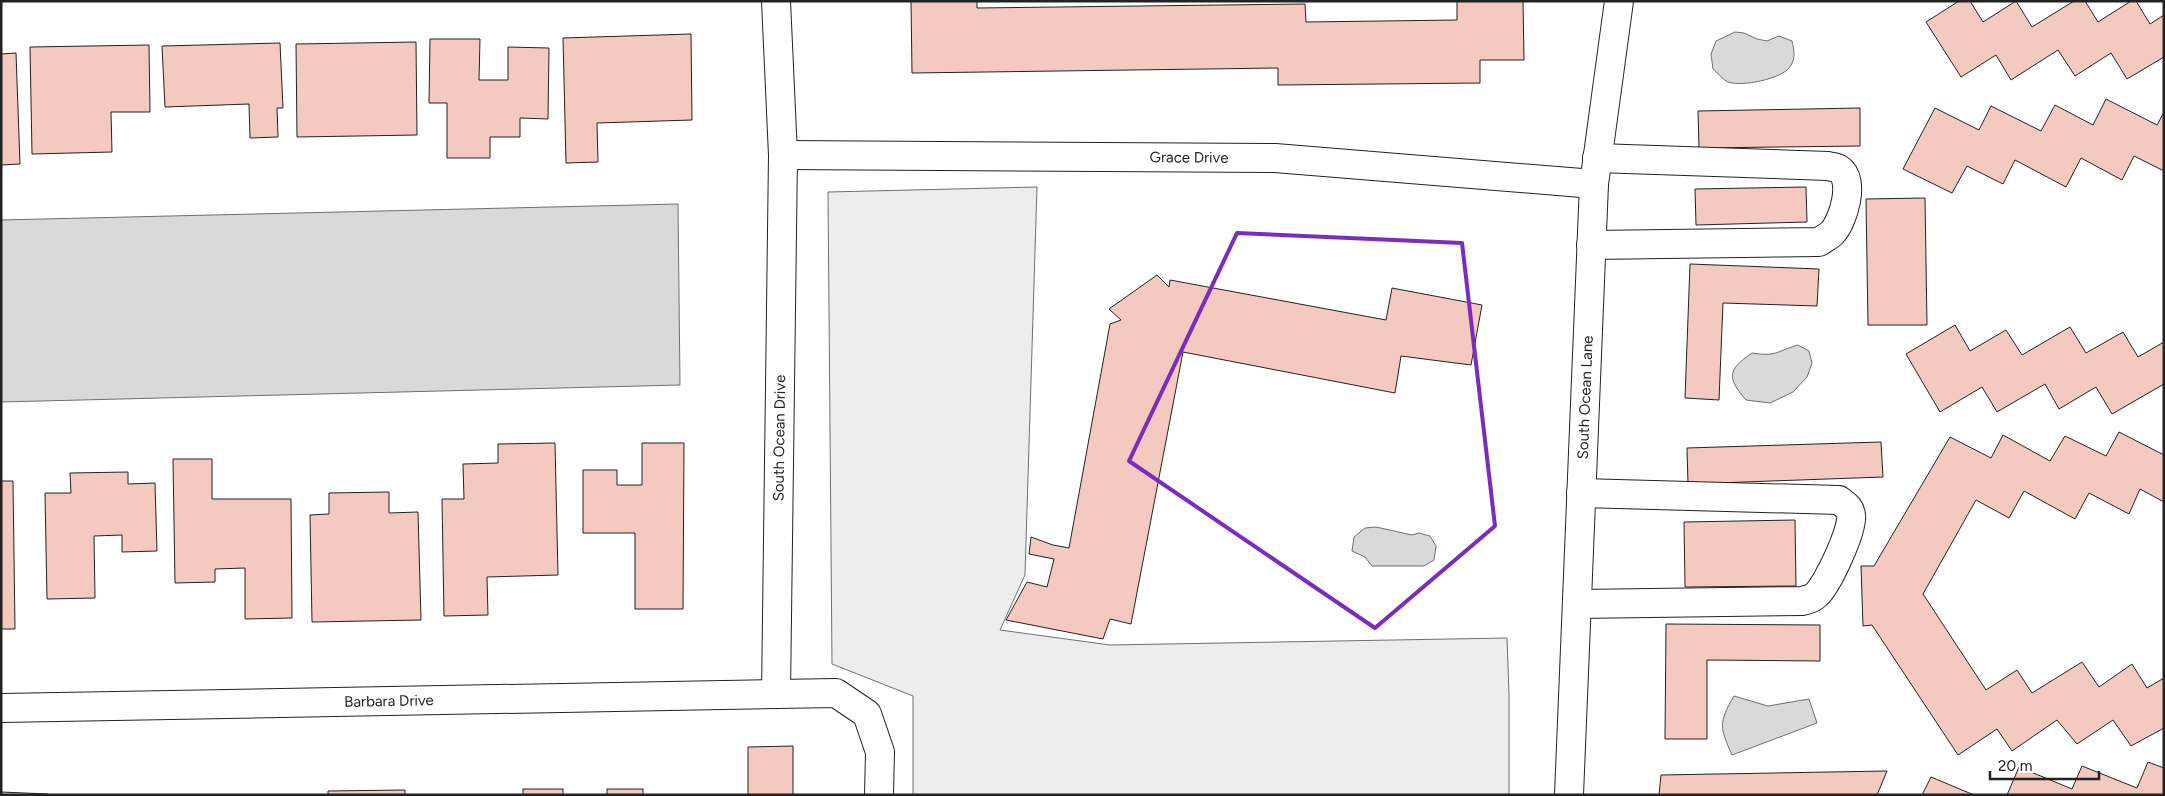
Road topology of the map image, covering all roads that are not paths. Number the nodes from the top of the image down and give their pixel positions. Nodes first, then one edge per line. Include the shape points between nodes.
1 (776, 1) edge
2 (1619, 1) edge
3 (783, 155) junction
4 (1597, 158) junction
5 (1594, 184) junction
6 (1591, 245) junction
7 (1581, 493) junction
8 (1577, 604) junction
9 (776, 694) junction
10 (1, 708) edge
11 (879, 795) edge
12 (1569, 795) edge

1 - 3 street, South Ocean Drive
2 - 4 street, South Ocean Lane
3 - 5 street, Grace Drive via 1275,158
3 - 9 street, South Ocean Drive
4 - 5 street, South Ocean Lane
4 - 6 street via 1828,166 1839,169 1845,176 1849,191 1837,226 1819,242
5 - 6 street, South Ocean Lane
6 - 7 street, South Ocean Lane
7 - 8 street, South Ocean Lane
7 - 8 street via 1839,500 1848,506 1852,525 1828,579 1816,596 1802,601
8 - 12 street, South Ocean Lane
9 - 10 street, Barbara Drive
9 - 11 street via 836,693 867,714 880,752

